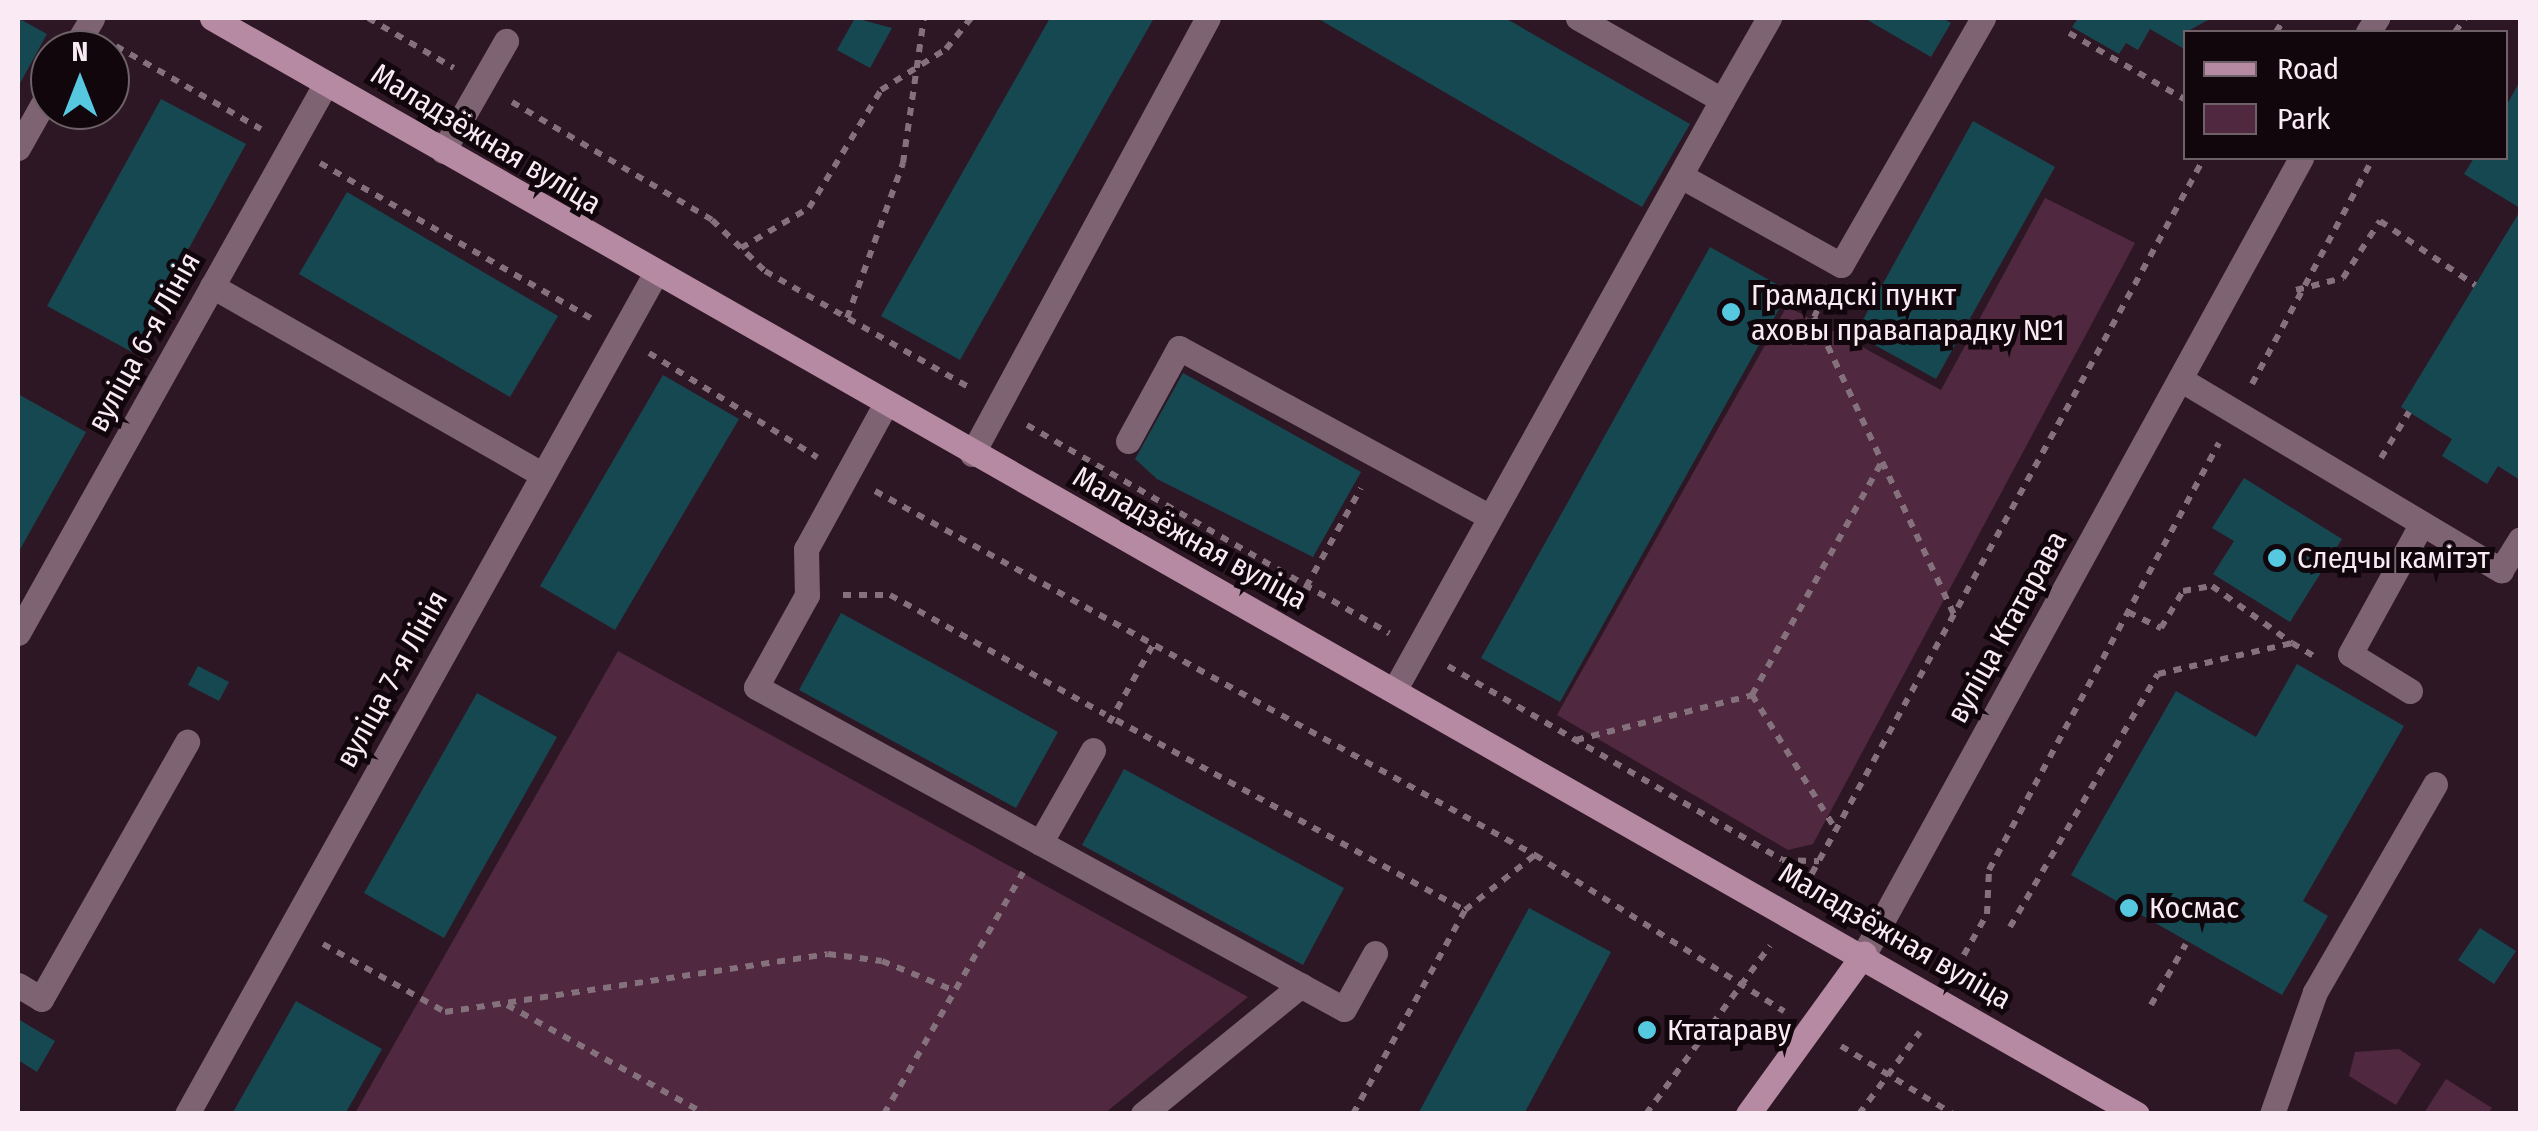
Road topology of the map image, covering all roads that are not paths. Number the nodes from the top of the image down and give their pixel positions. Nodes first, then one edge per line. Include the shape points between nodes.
1 (212, 18) edge
2 (1208, 18) edge
3 (1578, 18) edge
4 (1770, 18) edge
5 (1983, 18) edge
6 (506, 41) dead end
7 (326, 83) junction
8 (1722, 100) junction
9 (442, 151) junction
10 (2299, 160) edge
11 (1681, 176) junction
12 (654, 276) junction
13 (212, 286) junction
14 (2180, 379) junction
15 (886, 405) junction
16 (1128, 441) dead end
17 (972, 454) junction
18 (544, 475) junction
19 (1488, 516) junction
20 (2422, 523) junction
21 (2520, 538) edge
22 (2511, 576) edge
23 (18, 633) edge
24 (1395, 689) junction
25 (2410, 691) dead end
26 (188, 742) dead end
27 (1093, 750) road end
28 (2434, 784) dead end
29 (1040, 843) junction
30 (1374, 953) dead end
31 (1864, 954) junction
32 (18, 985) edge
33 (1301, 986) junction
34 (187, 1114) edge
35 (1142, 1114) edge
36 (1748, 1114) edge
37 (2137, 1114) edge
38 (2272, 1114) edge

1 - 7 street, Маладзёжная вуліца
2 - 17 street
3 - 8 street
4 - 8 street
5 - 11 street via 1841,264
6 - 9 street
7 - 9 street, Маладзёжная вуліца
7 - 13 street, вуліца 6-я Лінія
8 - 11 street
9 - 12 street, Маладзёжная вуліца
10 - 14 street, вуліца Ктатарава
11 - 19 street
12 - 15 street, Маладзёжная вуліца
12 - 18 street, вуліца 7-я Лінія
13 - 18 street
13 - 23 street, вуліца 6-я Лінія
14 - 20 street
14 - 31 street, вуліца Ктатарава
15 - 17 street, Маладзёжная вуліца
15 - 29 street via 806,550 807,595 756,686
16 - 19 street via 1179,348
17 - 24 street, Маладзёжная вуліца
18 - 34 street, вуліца 7-я Лінія
19 - 24 street
20 - 22 street
20 - 25 street via 2350,654
21 - 22 street
24 - 31 street, Маладзёжная вуліца
26 - 32 street via 41,998
27 - 29 street
28 - 38 street via 2315,992
29 - 33 street
30 - 33 street via 1344,1008
31 - 36 street, вуліца Ктатарава
31 - 37 street, Маладзёжная вуліца
33 - 35 street

